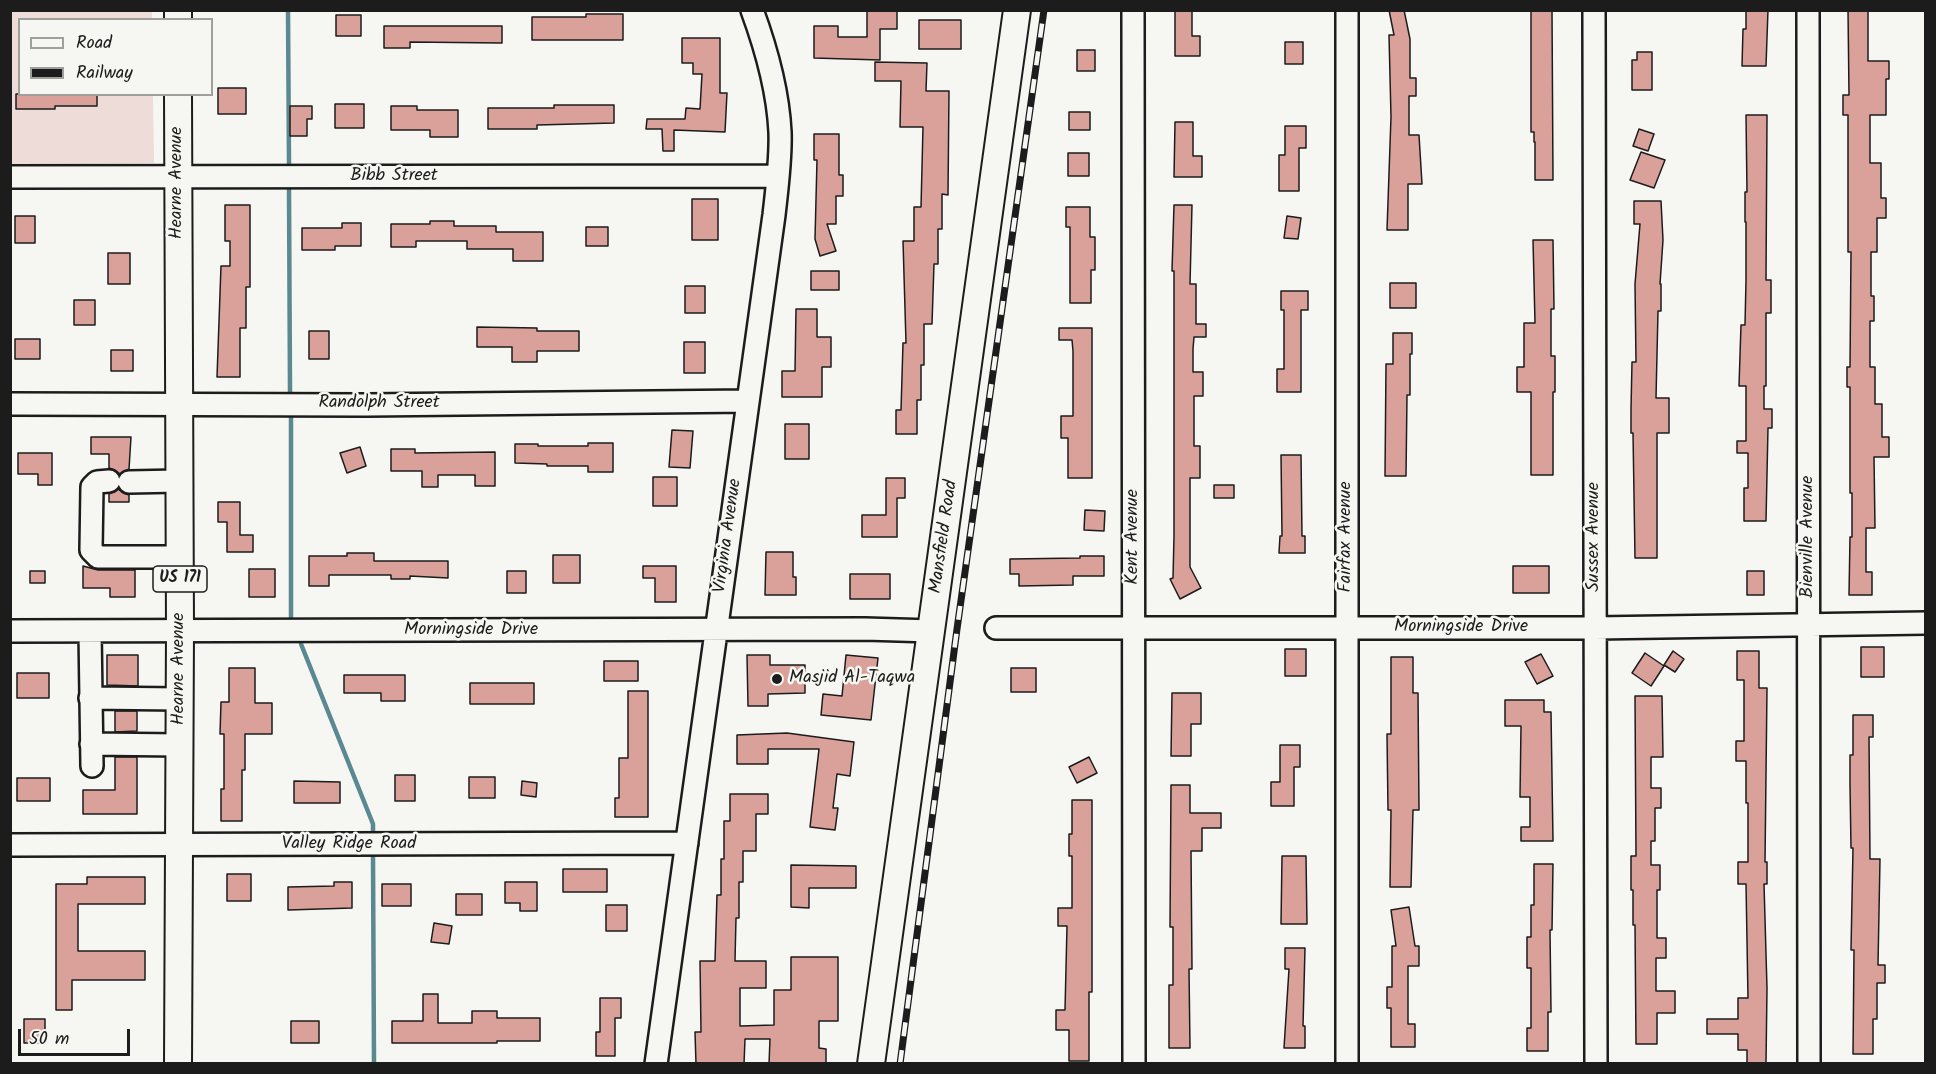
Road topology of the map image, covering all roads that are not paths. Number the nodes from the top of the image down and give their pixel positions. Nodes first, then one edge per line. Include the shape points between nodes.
1 (752, 10) edge
2 (1017, 10) edge
3 (1133, 10) edge
4 (1347, 10) edge
5 (1594, 10) edge
6 (1808, 10) edge
7 (178, 96) edge
8 (778, 176) junction
9 (10, 177) edge
10 (178, 178) junction
11 (748, 401) junction
12 (10, 404) edge
13 (178, 404) junction
14 (179, 482) junction
15 (179, 557) junction
16 (1926, 623) edge
17 (1809, 626) junction
18 (1348, 627) junction
19 (1595, 627) junction
20 (996, 628) dead end
21 (1134, 628) junction
22 (715, 630) junction
23 (10, 631) edge
24 (90, 631) junction
25 (180, 631) junction
26 (932, 631) junction
27 (90, 698) junction
28 (180, 699) junction
29 (91, 744) junction
30 (180, 744) junction
31 (92, 766) dead end
32 (687, 843) junction
33 (10, 845) edge
34 (179, 845) junction
35 (178, 1064) edge
36 (656, 1064) edge
37 (871, 1064) edge
38 (1134, 1064) edge
39 (1347, 1064) edge
40 (1596, 1064) edge
41 (1809, 1064) edge

1 - 8 street, Virginia Avenue via 778,106
2 - 26 main road, Mansfield Road
3 - 21 street, Kent Avenue
4 - 18 street, Fairfax Avenue
5 - 19 street, Sussex Avenue
6 - 17 street, Bienville Avenue
7 - 10 main road, Hearne Avenue / US 171
8 - 10 street, Bibb Street
8 - 11 street, Virginia Avenue
9 - 10 street, Bibb Street
10 - 13 main road, Hearne Avenue / US 171
11 - 13 street, Randolph Street
11 - 22 street, Virginia Avenue
12 - 13 street, Randolph Street
13 - 14 main road, Hearne Avenue / US 171
14 - 15 main road, Hearne Avenue / US 171
14 - 15 street via 97,482 92,488 91,550 98,557
15 - 25 main road, Hearne Avenue / US 171
16 - 17 street, Morningside Drive
17 - 19 street, Morningside Drive
17 - 41 street, Bienville Avenue
18 - 19 street, Morningside Drive
18 - 21 street, Morningside Drive
18 - 39 street, Fairfax Avenue
19 - 40 street, Sussex Avenue
20 - 21 street, Morningside Drive
21 - 38 street, Kent Avenue
22 - 25 street, Morningside Drive
22 - 26 street, Morningside Drive
22 - 32 street, Virginia Avenue
23 - 24 street, Morningside Drive
24 - 25 street, Morningside Drive
24 - 27 street
25 - 28 main road, Hearne Avenue / US 171
26 - 37 main road, Mansfield Road
27 - 28 street
27 - 29 street
28 - 30 main road, Hearne Avenue / US 171
29 - 30 street
29 - 31 street
30 - 34 main road, Hearne Avenue / US 171
32 - 34 street, Valley Ridge Road
32 - 36 street, Virginia Avenue
33 - 34 street, Valley Ridge Road
34 - 35 main road, Hearne Avenue / US 171

